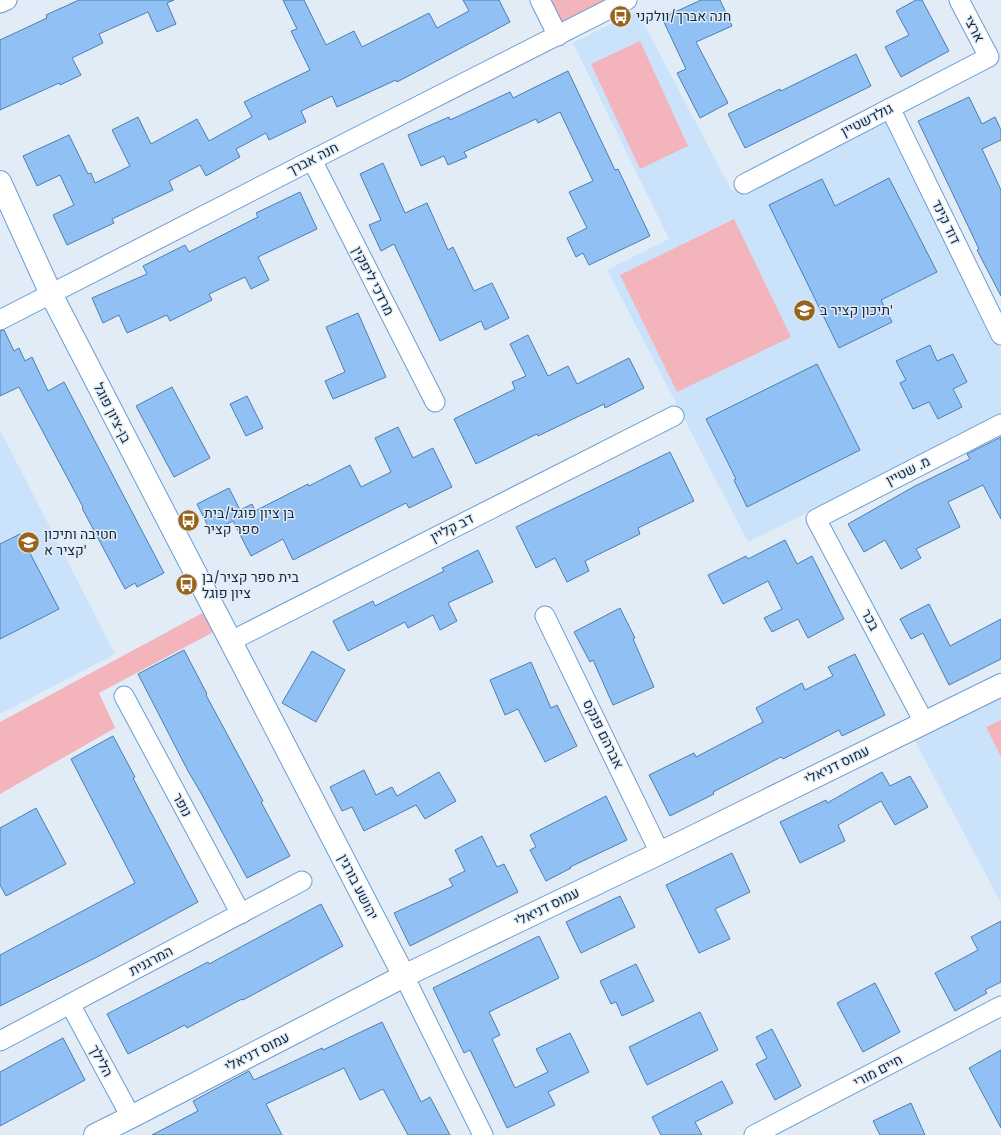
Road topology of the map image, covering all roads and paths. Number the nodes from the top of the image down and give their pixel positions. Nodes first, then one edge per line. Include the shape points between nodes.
1 (7, 0) edge
2 (540, 0) edge
3 (627, 0) edge
4 (959, 0) edge
5 (0, 3) edge
6 (558, 36) junction
7 (990, 57) joint
8 (890, 108) junction
9 (312, 160) junction
10 (0, 182) edge
11 (744, 184) dead end
12 (51, 294) junction
13 (0, 320) edge
14 (1001, 335) edge
15 (435, 402) dead end
16 (674, 416) dead end
17 (1001, 424) edge
18 (816, 519) joint
19 (545, 616) dead end
20 (231, 641) junction
21 (1001, 685) edge
22 (124, 696) dead end
23 (924, 722) junction
24 (660, 853) junction
25 (302, 881) dead end
26 (241, 914) junction
27 (404, 976) junction
28 (70, 1004) junction
29 (1001, 1006) edge
30 (0, 1041) edge
31 (131, 1117) junction
32 (94, 1135) edge
33 (483, 1135) edge
34 (754, 1135) edge

1 - 5 street
2 - 6 street
3 - 6 street, חנה אברך
4 - 7 street, ארצי
6 - 9 street, חנה אברך
7 - 8 street, גולדשטיין
8 - 11 street, גולדשטיין
8 - 14 street, דוד קינד
9 - 12 street, חנה אברך
9 - 15 street, מרדכי ליפקין
10 - 12 street, בן-ציון פוגל
12 - 13 street, חנה אברך
12 - 20 street, בן-ציון פוגל
16 - 20 street, דב קליין
17 - 18 street, מ. שטיין
18 - 23 street, בכר
19 - 24 street, אברהם פנקס
20 - 27 street, יהושע בורגין
21 - 23 street, עמוס דניאלי
22 - 26 street, נופר
23 - 24 street, עמוס דניאלי
24 - 27 street, עמוס דניאלי
25 - 26 street, המרגנית
26 - 28 street, המרגנית
27 - 31 street, עמוס דניאלי
27 - 33 street, יהושע בורגין
28 - 30 street, המרגנית
28 - 31 street, הלילך
29 - 34 street, חיים מורי
31 - 32 street, עמוס דניאלי

